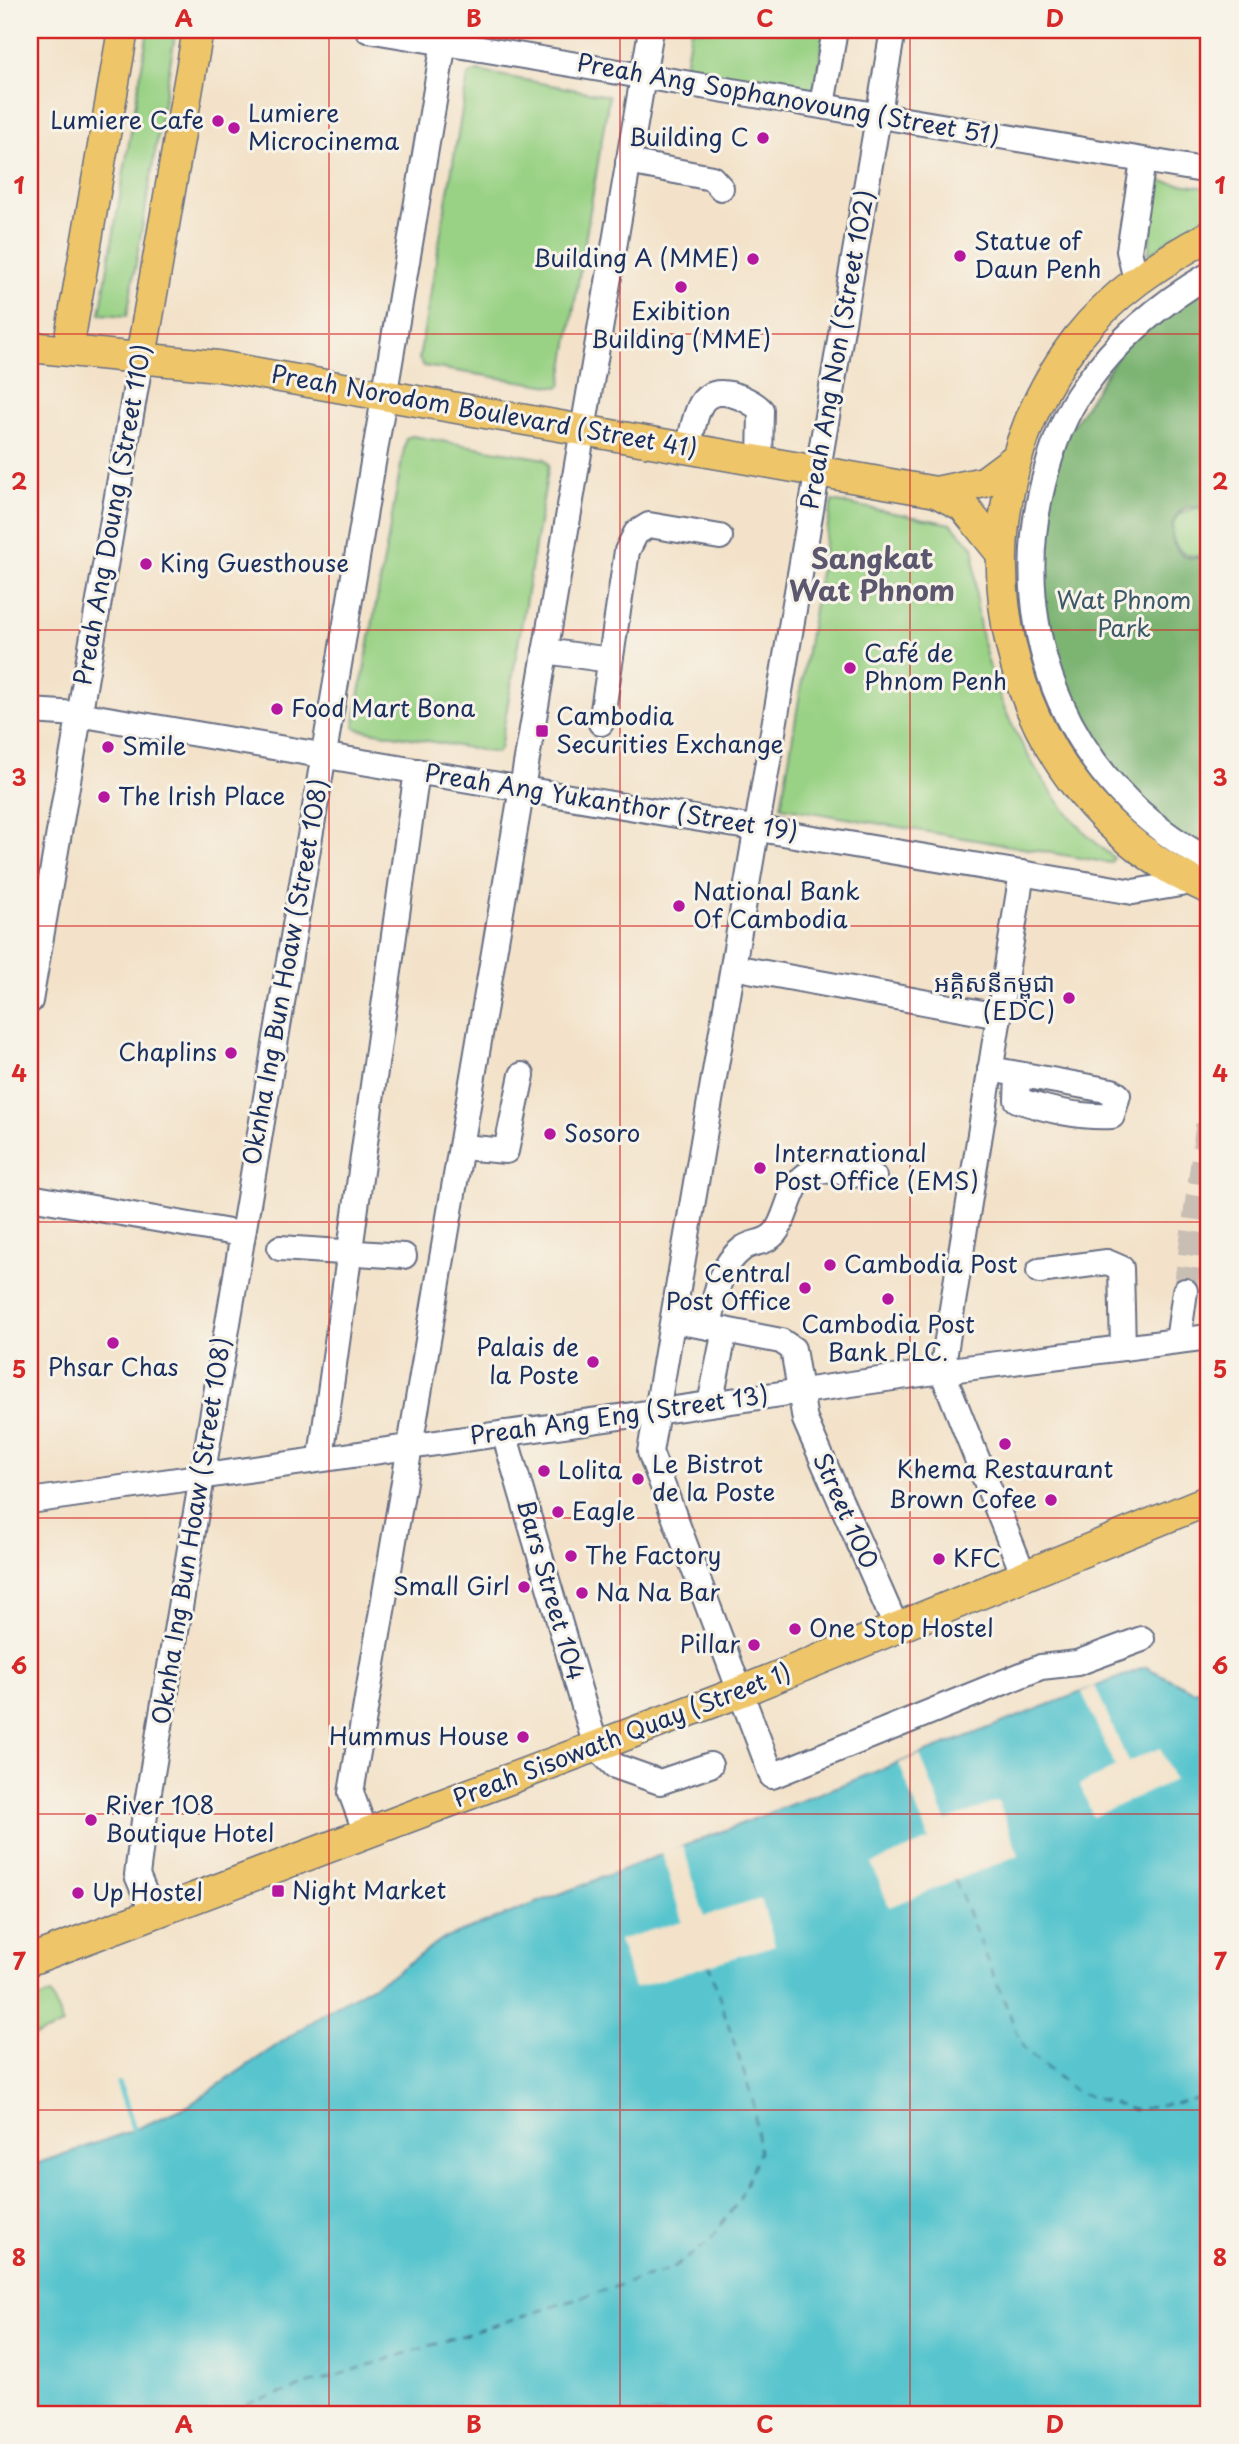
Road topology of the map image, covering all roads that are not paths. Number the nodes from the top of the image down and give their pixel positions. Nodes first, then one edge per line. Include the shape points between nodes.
1 (123, 30) edge
2 (198, 30) edge
3 (368, 30) edge
4 (651, 30) edge
5 (835, 30) edge
6 (893, 30) edge
7 (445, 36) edge
8 (643, 75) junction
9 (822, 105) junction
10 (878, 115) junction
11 (1143, 161) junction
12 (628, 162) junction
13 (1209, 171) edge
14 (721, 188) dead end
15 (1209, 236) edge
16 (1209, 275) edge
17 (1136, 280) junction
18 (30, 347) edge
19 (68, 349) junction
20 (141, 357) junction
21 (383, 395) junction
22 (582, 429) junction
23 (688, 448) junction
24 (1015, 459) junction
25 (760, 461) junction
26 (818, 471) junction
27 (936, 492) junction
28 (720, 537) dead end
29 (1000, 552) junction
30 (545, 651) junction
31 (610, 660) junction
32 (30, 711) edge
33 (78, 714) junction
34 (601, 723) dead end
35 (324, 755) junction
36 (417, 771) junction
37 (524, 788) junction
38 (757, 827) junction
39 (1021, 873) junction
40 (1204, 877) edge
41 (733, 968) junction
42 (30, 1001) edge
43 (999, 1016) junction
44 (990, 1069) junction
45 (1018, 1074) dead end
46 (522, 1075) dead end
47 (462, 1147) junction
48 (874, 1177) dead end
49 (30, 1197) edge
50 (241, 1234) junction
51 (280, 1248) dead end
52 (350, 1252) junction
53 (404, 1256) dead end
54 (1039, 1271) dead end
55 (1185, 1291) tunnel mouth
56 (673, 1321) junction
57 (717, 1329) junction
58 (1209, 1337) edge
59 (1178, 1341) junction
60 (1123, 1348) junction
61 (942, 1371) junction
62 (799, 1391) junction
63 (710, 1404) junction
64 (657, 1412) junction
65 (504, 1433) junction
66 (410, 1446) junction
67 (321, 1457) junction
68 (201, 1476) junction
69 (1209, 1500) edge
70 (30, 1501) edge
71 (1024, 1576) junction
72 (897, 1629) junction
73 (1142, 1639) dead end
74 (740, 1692) junction
75 (596, 1747) junction
76 (710, 1765) dead end
77 (366, 1833) junction
78 (153, 1913) junction
79 (30, 1960) edge

1 - 19 main road
2 - 20 main road, Preah Ang Doung (Street 110)
3 - 7 street, Preah Ang Sophanovoung (Street 51)
4 - 8 street
5 - 9 street
6 - 10 street, Preah Ang Non (Street 102)
7 - 8 street, Preah Ang Sophanovoung (Street 51)
7 - 21 street, Oknha Ing Bun Hoaw (Street 108)
8 - 9 street, Preah Ang Sophanovoung (Street 51)
8 - 12 street
9 - 10 street, Preah Ang Sophanovoung (Street 51)
10 - 11 street, Preah Ang Sophanovoung (Street 51)
10 - 26 street, Preah Ang Non (Street 102)
11 - 13 street, Preah Ang Sophanovoung (Street 51)
11 - 17 street via 1129,251
12 - 14 street via 712,178
12 - 22 street
15 - 17 main road
16 - 40 street via 1172,296 1128,332 1082,389 1050,454 1036,512 1031,601 1048,677 1082,746 1131,806 1167,835
17 - 24 main road via 1077,340 1041,396
18 - 19 main road, Preah Norodom Boulevard (Street 41)
19 - 20 main road, Preah Norodom Boulevard (Street 41)
20 - 21 main road, Preah Norodom Boulevard (Street 41)
20 - 33 street, Preah Ang Doung (Street 110)
21 - 22 main road, Preah Norodom Boulevard (Street 41)
21 - 35 street, Oknha Ing Bun Hoaw (Street 108)
22 - 23 main road, Preah Norodom Boulevard (Street 41)
22 - 30 street
23 - 25 main road, Preah Norodom Boulevard (Street 41)
23 - 25 street via 701,402 723,394 750,399 761,410
24 - 27 main road, Preah Norodom Boulevard (Street 41) via 984,482
24 - 29 main road via 1004,505
25 - 26 main road, Preah Norodom Boulevard (Street 41)
26 - 27 main road, Preah Norodom Boulevard (Street 41)
26 - 38 street, Preah Ang Non (Street 102)
27 - 29 main road, Preah Norodom Boulevard (Street 41) via 963,506
28 - 31 street via 649,526 636,533 627,551
29 - 40 main road via 1004,622 1022,690 1053,753 1096,808 1148,855
30 - 31 street
30 - 37 street
31 - 34 street
32 - 33 street, Preah Ang Yukanthor (Street 19)
33 - 35 street, Preah Ang Yukanthor (Street 19)
33 - 42 street, Preah Ang Doung (Street 110)
35 - 36 street, Preah Ang Yukanthor (Street 19)
35 - 50 street, Oknha Ing Bun Hoaw (Street 108)
36 - 37 street, Preah Ang Yukanthor (Street 19)
36 - 52 street
37 - 38 street, Preah Ang Yukanthor (Street 19)
37 - 47 street
38 - 39 street, Preah Ang Yukanthor (Street 19)
38 - 41 street, Preah Ang Non (Street 102)
39 - 40 street, Preah Ang Yukanthor (Street 19) via 1133,892
39 - 43 street
41 - 43 street
41 - 56 street, Preah Ang Non (Street 102)
43 - 44 street
44 - 45 street
44 - 61 street
46 - 47 street via 506,1151
47 - 66 street
48 - 57 street via 806,1175 777,1232 743,1248 719,1278
49 - 50 street
50 - 68 street, Oknha Ing Bun Hoaw (Street 108)
51 - 52 street
52 - 53 street
52 - 67 street
54 - 60 street via 1107,1262 1121,1268
55 - 59 street
56 - 57 street
56 - 64 street, Preah Ang Non (Street 102)
57 - 62 street, Street 100 via 781,1341 793,1349
57 - 63 street
58 - 59 street, Preah Ang Eng (Street 13)
59 - 60 street, Preah Ang Eng (Street 13)
60 - 61 street, Preah Ang Eng (Street 13)
61 - 62 street, Preah Ang Eng (Street 13)
61 - 71 street
62 - 63 street, Preah Ang Eng (Street 13)
62 - 72 street, Street 100 via 805,1420
63 - 64 street, Preah Ang Eng (Street 13)
64 - 65 street, Preah Ang Eng (Street 13)
64 - 74 street, Preah Ang Non (Street 102) via 650,1452
65 - 66 street, Preah Ang Eng (Street 13)
65 - 75 street, Bars Street 104
66 - 67 street, Preah Ang Eng (Street 13)
66 - 77 street via 351,1793
67 - 68 street, Preah Ang Eng (Street 13)
68 - 70 street, Preah Ang Eng (Street 13)
68 - 78 street, Oknha Ing Bun Hoaw (Street 108) via 137,1875
69 - 71 main road, Preah Sisowath Quay (Street 1)
71 - 72 main road, Preah Sisowath Quay (Street 1)
72 - 74 main road, Preah Sisowath Quay (Street 1)
73 - 74 street, Preah Ang Non (Street 102) via 1077,1663 1041,1667 772,1776
74 - 75 main road, Preah Sisowath Quay (Street 1)
75 - 76 street via 615,1766 660,1782
75 - 77 main road, Preah Sisowath Quay (Street 1)
77 - 78 main road, Preah Sisowath Quay (Street 1)
78 - 79 main road, Preah Sisowath Quay (Street 1)

